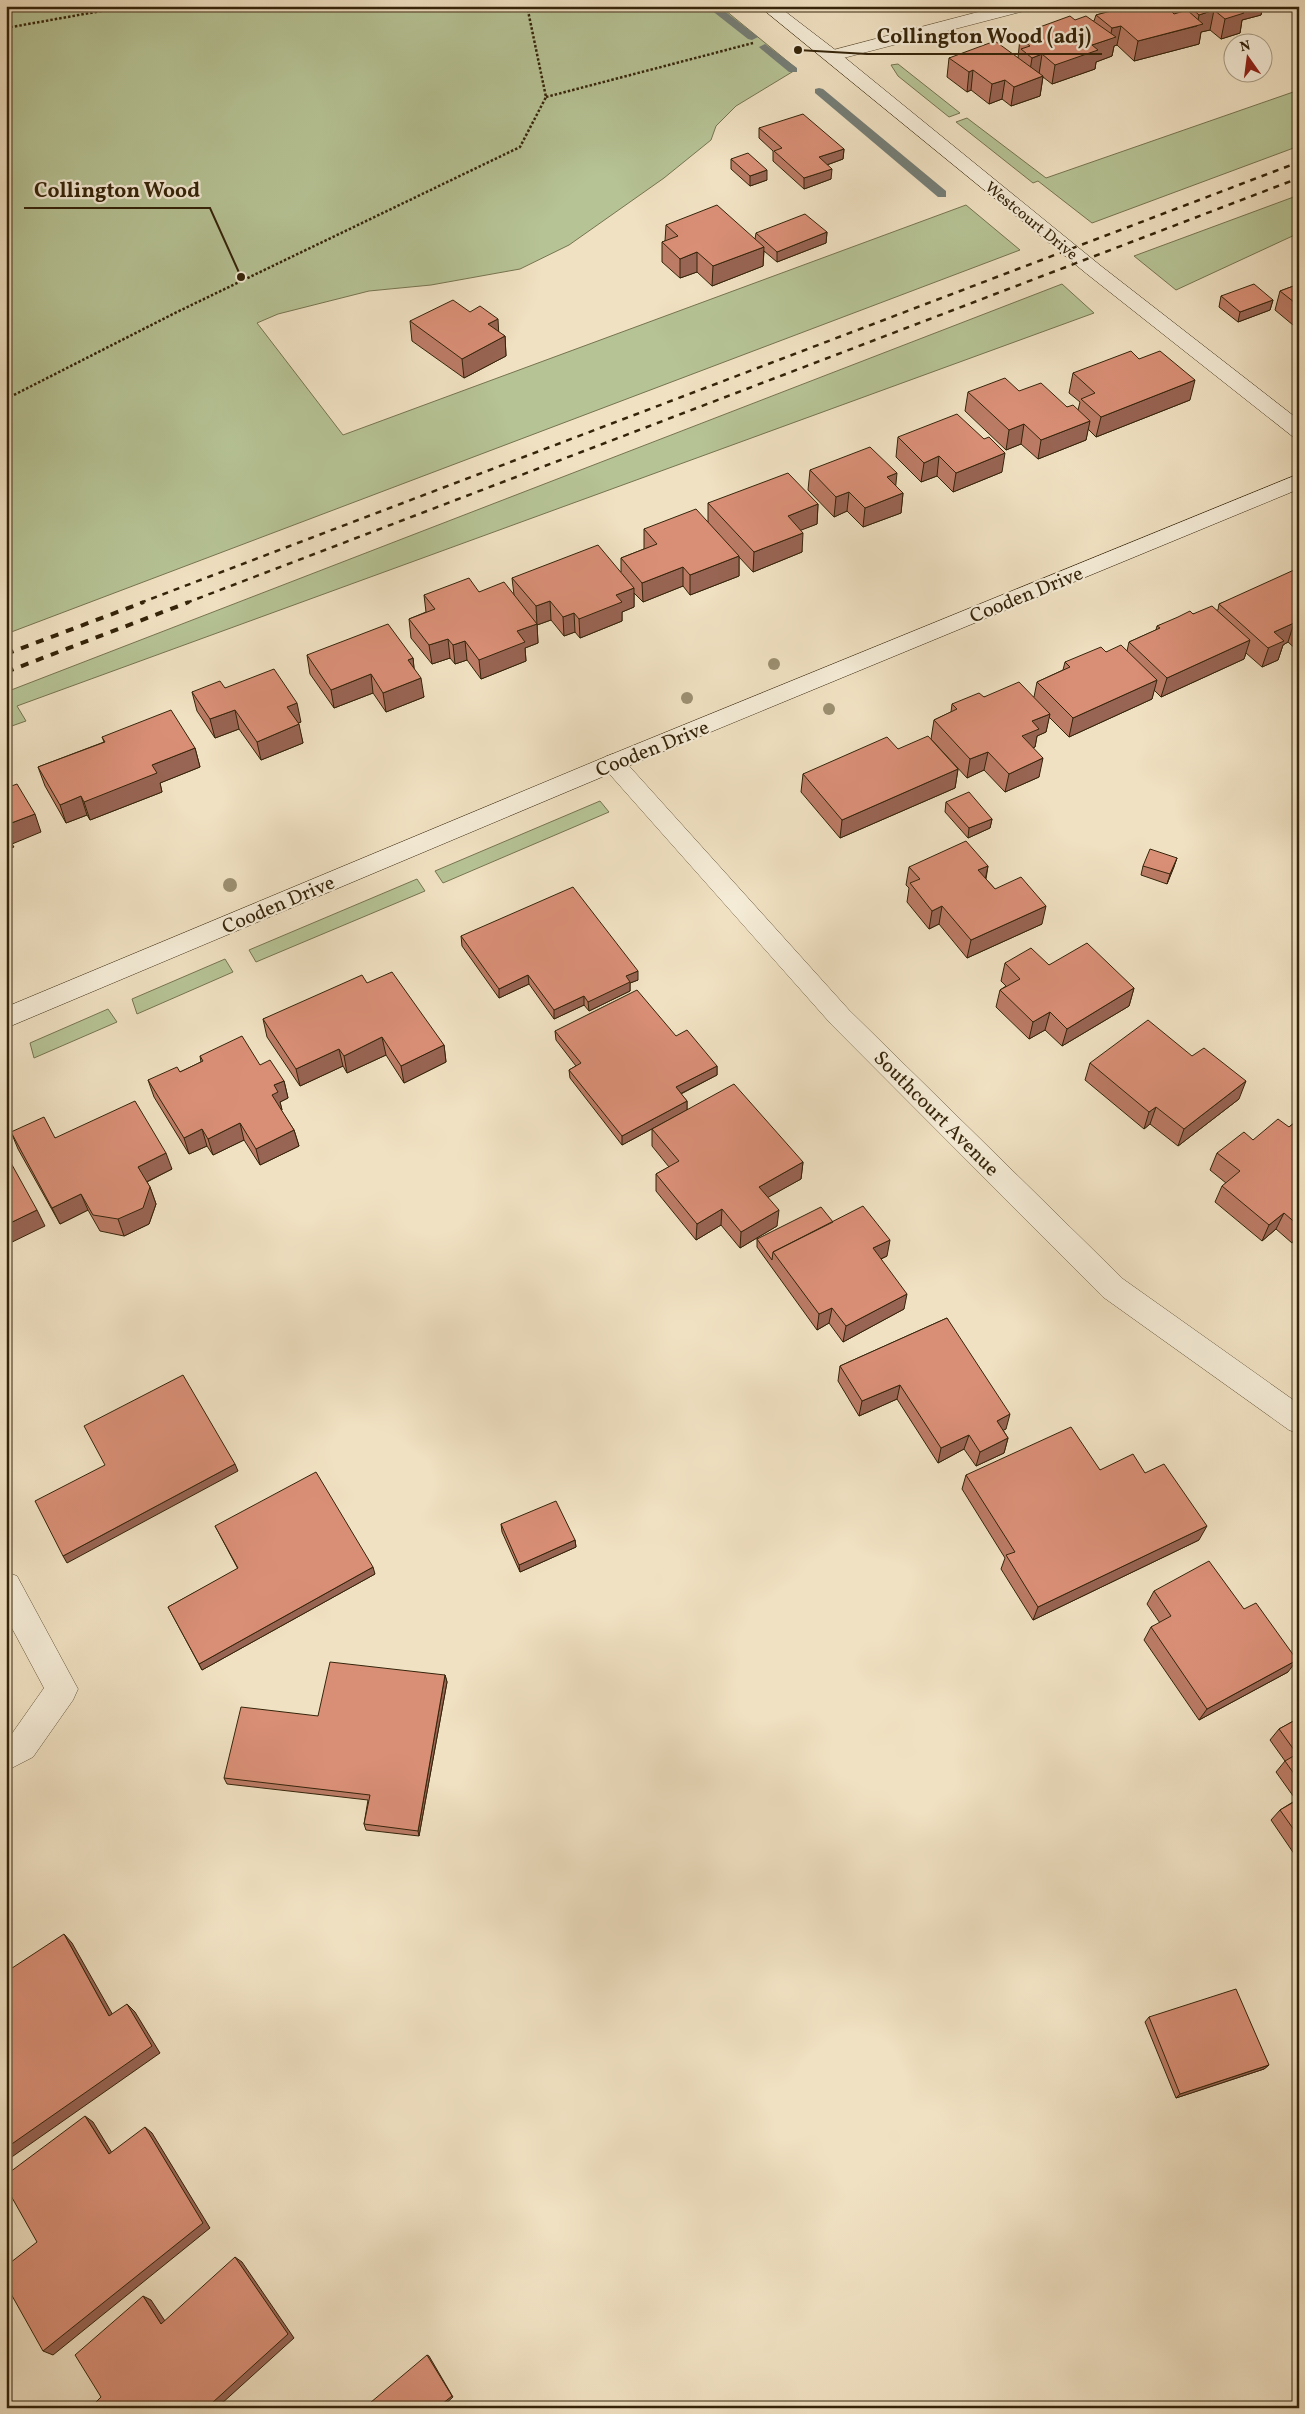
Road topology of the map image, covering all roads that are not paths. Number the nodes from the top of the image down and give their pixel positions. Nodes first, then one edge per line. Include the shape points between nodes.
1 (767, 6) edge
2 (1022, 6) edge
3 (832, 56) junction
4 (1299, 431) edge
5 (1299, 481) edge
6 (613, 764) junction
7 (6, 1018) edge
8 (1299, 1421) edge
9 (6, 1586) edge
10 (6, 1755) edge

1 - 3 street, Westcourt Drive
2 - 3 street
3 - 4 street, Westcourt Drive via 1094,270
5 - 6 street, Cooden Drive
6 - 7 street, Cooden Drive
6 - 8 street, Southcourt Avenue via 840,1017 1113,1288
9 - 10 street via 62,1689 22,1746

